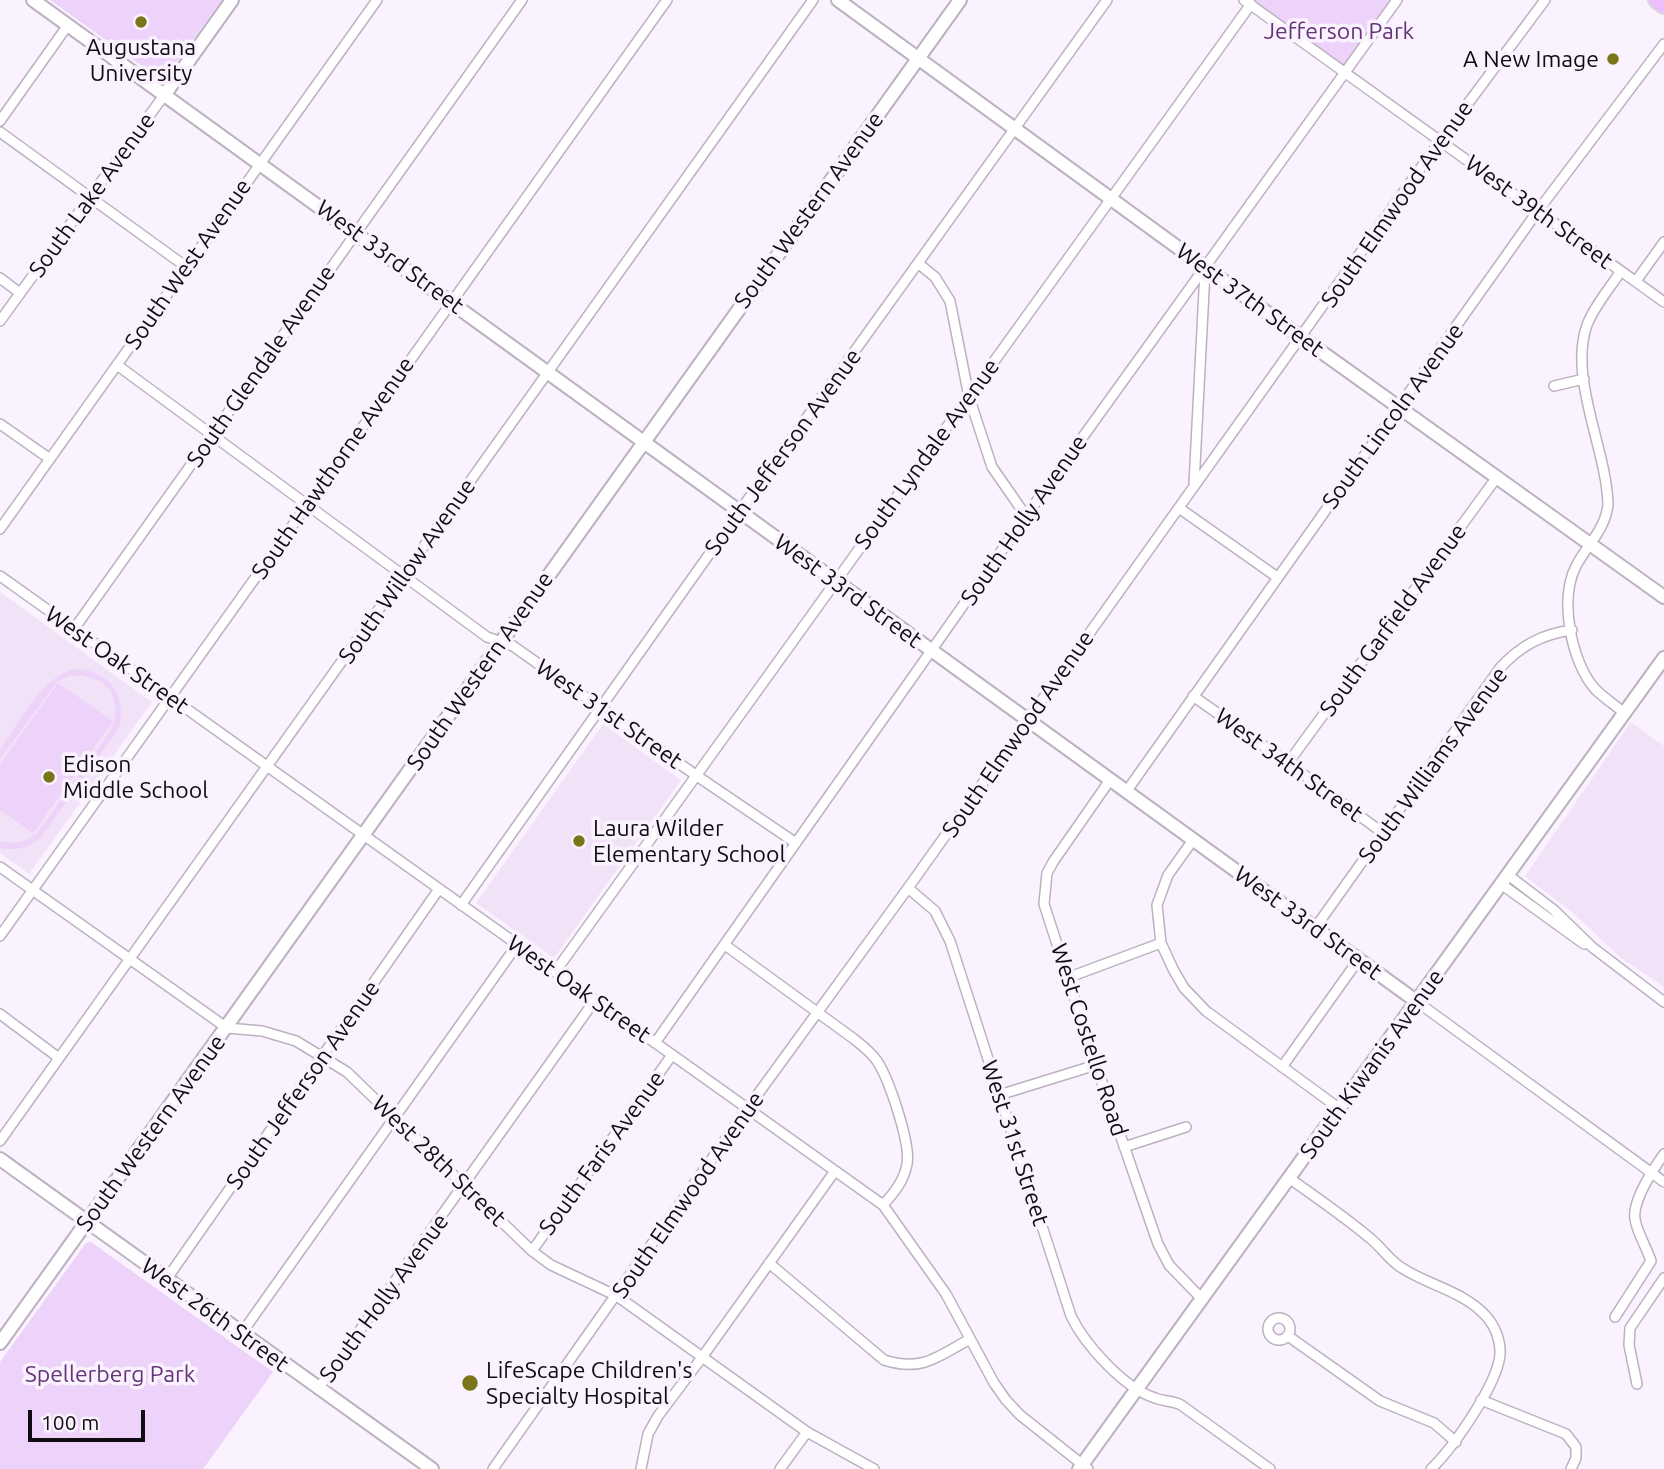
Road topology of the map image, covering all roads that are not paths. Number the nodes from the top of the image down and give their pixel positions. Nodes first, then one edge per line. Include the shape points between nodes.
1 (33, 0) edge
2 (232, 0) edge
3 (377, 0) edge
4 (522, 0) edge
5 (667, 0) edge
6 (813, 0) edge
7 (838, 0) edge
8 (960, 0) edge
9 (1107, 0) edge
10 (1397, 0) edge
11 (1545, 0) edge
12 (1656, 0) edge
13 (1247, 2) edge
14 (1664, 6) edge
15 (68, 25) junction
16 (1664, 44) edge
17 (918, 59) junction
18 (1344, 73) junction
19 (164, 94) junction
20 (0, 121) edge
21 (1015, 129) junction
22 (0, 132) edge
23 (1440, 141) junction
24 (259, 163) junction
25 (90, 198) junction
26 (1111, 200) junction
27 (1537, 212) junction
28 (356, 232) junction
29 (1664, 242) edge
30 (919, 264) junction
31 (185, 266) junction
32 (1205, 268) junction
33 (1621, 271) junction
34 (0, 278) edge
35 (1636, 281) junction
36 (20, 293) junction
37 (451, 302) junction
38 (1664, 302) edge
39 (0, 321) edge
40 (1302, 338) junction
41 (117, 365) junction
42 (548, 372) junction
43 (1584, 379) junction
44 (1554, 386) dead end
45 (969, 397) junction
46 (1401, 407) junction
47 (0, 424) edge
48 (211, 435) junction
49 (643, 442) junction
50 (50, 459) junction
51 (1497, 477) junction
52 (1194, 485) junction
53 (306, 505) junction
54 (1179, 508) junction
55 (739, 512) junction
56 (1027, 516) junction
57 (0, 529) edge
58 (1590, 543) junction
59 (0, 576) edge
60 (402, 576) junction
61 (1277, 577) junction
62 (835, 581) junction
63 (1664, 597) edge
64 (74, 629) junction
65 (1572, 630) junction
66 (500, 642) junction
67 (931, 651) junction
68 (1664, 657) edge
69 (1193, 696) junction
70 (171, 698) junction
71 (601, 707) junction
72 (1624, 713) junction
73 (1026, 720) junction
74 (1288, 763) junction
75 (268, 767) junction
76 (696, 776) junction
77 (1110, 780) junction
78 (1126, 792) junction
79 (1383, 834) junction
80 (364, 835) junction
81 (1193, 841) junction
82 (796, 843) junction
83 (0, 867) edge
84 (1504, 880) junction
85 (908, 888) junction
86 (439, 889) junction
87 (33, 890) junction
88 (461, 905) junction
89 (1315, 928) junction
90 (0, 936) edge
91 (1161, 943) junction
92 (517, 944) junction
93 (725, 944) junction
94 (1359, 959) junction
95 (130, 960) junction
96 (555, 972) junction
97 (1067, 978) junction
98 (595, 1000) junction
99 (1416, 1001) junction
100 (1664, 1002) edge
101 (817, 1012) junction
102 (0, 1014) edge
103 (227, 1028) junction
104 (655, 1043) junction
105 (672, 1055) junction
106 (323, 1056) junction
107 (59, 1058) junction
108 (1096, 1065) junction
109 (1282, 1067) junction
110 (999, 1095) junction
111 (747, 1109) junction
112 (1340, 1109) junction
113 (395, 1119) junction
114 (1186, 1128) dead end
115 (0, 1141) edge
116 (1124, 1147) junction
117 (1664, 1154) edge
118 (0, 1159) edge
119 (835, 1171) junction
120 (1651, 1172) junction
121 (1289, 1178) junction
122 (1664, 1182) edge
123 (464, 1187) junction
124 (883, 1205) junction
125 (86, 1222) junction
126 (532, 1251) junction
127 (769, 1263) junction
128 (1664, 1278) edge
129 (166, 1280) junction
130 (617, 1296) junction
131 (1202, 1299) junction
132 (1615, 1317) dead end
133 (241, 1334) junction
134 (1288, 1336) dead end
135 (970, 1339) junction
136 (0, 1343) edge
137 (703, 1356) junction
138 (1637, 1384) dead end
139 (318, 1389) junction
140 (1137, 1389) junction
141 (1481, 1400) junction
142 (807, 1432) junction
143 (1456, 1442) junction
144 (1083, 1467) edge
145 (432, 1469) edge
146 (493, 1469) edge
147 (641, 1469) edge
148 (780, 1469) edge
149 (874, 1469) edge
150 (1269, 1469) edge
151 (1431, 1469) edge
152 (1571, 1469) edge

1 - 15 street, West 33rd Street
2 - 19 street, South Lake Avenue
3 - 24 street, South West Avenue
4 - 28 street, South Glendale Avenue
5 - 37 street, South Hawthorne Avenue
6 - 42 street, South Willow Avenue
7 - 17 street, West 37th Street
8 - 17 street, South Western Avenue
9 - 21 street, South Jefferson Avenue
10 - 18 street, South Holly Avenue
11 - 23 street, South Elmwood Avenue
12 - 14 main road
13 - 18 street, West 39th Street
13 - 26 street, South Lyndale Avenue
15 - 19 street, West 33rd Street
15 - 20 street
16 - 27 street, South Lincoln Avenue
17 - 21 street, West 37th Street
17 - 49 street, South Western Avenue
18 - 23 street, West 39th Street
18 - 32 street, South Holly Avenue
19 - 24 street, West 33rd Street
19 - 25 street, South Lake Avenue
21 - 26 street, West 37th Street
21 - 30 street, South Jefferson Avenue
22 - 25 street
23 - 27 street, West 39th Street
23 - 40 street, South Elmwood Avenue
24 - 28 street, West 33rd Street
24 - 31 street, South West Avenue
25 - 31 street
25 - 36 street, South Lake Avenue
26 - 32 street, West 37th Street
26 - 45 street, South Lyndale Avenue
27 - 33 street, West 39th Street
27 - 46 street, South Lincoln Avenue
28 - 37 street, West 33rd Street
28 - 48 street, South Glendale Avenue
29 - 35 street
30 - 45 street via 935,277 950,301
30 - 55 street, South Jefferson Avenue
31 - 41 street, South West Avenue
32 - 40 street, West 37th Street
32 - 52 street
32 - 56 street, South Holly Avenue
33 - 35 street, West 39th Street
33 - 43 street via 1587,323 1582,346
34 - 36 street
35 - 38 street, West 39th Street
36 - 39 street, South Lake Avenue
37 - 42 street, West 33rd Street
37 - 53 street, South Hawthorne Avenue
40 - 46 street, West 37th Street
40 - 52 street, South Elmwood Avenue
41 - 48 street, West 31st Street
41 - 50 street, South West Avenue
42 - 49 street, West 33rd Street
42 - 60 street, South Willow Avenue
43 - 44 street
43 - 58 street via 1608,494 1603,524
45 - 56 street via 992,467
45 - 62 street, South Lyndale Avenue
46 - 51 street, West 37th Street
46 - 61 street, South Lincoln Avenue
47 - 50 street
48 - 53 street, West 31st Street
48 - 64 street, South Glendale Avenue
49 - 55 street, West 33rd Street
49 - 66 street, South Western Avenue
50 - 57 street, South West Avenue
51 - 58 street, West 37th Street
51 - 74 street, South Garfield Avenue
52 - 54 street, South Elmwood Avenue
53 - 60 street, West 31st Street
53 - 70 street, South Hawthorne Avenue
54 - 61 street
54 - 73 street, South Elmwood Avenue
55 - 62 street, West 33rd Street
55 - 71 street, South Jefferson Avenue
56 - 67 street, South Holly Avenue
58 - 63 street, West 37th Street
58 - 65 street via 1569,588
59 - 64 street, West Oak Street
60 - 66 street, West 31st Street
60 - 75 street, South Willow Avenue
61 - 69 street, South Lincoln Avenue
62 - 67 street, West 33rd Street
62 - 76 street, South Lyndale Avenue
64 - 70 street, West Oak Street
65 - 72 street via 1587,677
65 - 79 street, South Williams Avenue via 1534,640 1500,668
66 - 71 street, West 31st Street via 513,646
66 - 80 street, South Western Avenue
67 - 73 street, West 33rd Street
67 - 82 street, South Holly Avenue
68 - 72 street, South Kiwanis Avenue
69 - 74 street, West 34th Street
69 - 78 street, South Lincoln Avenue
70 - 75 street, West Oak Street
70 - 87 street, South Hawthorne Avenue
71 - 76 street, West 31st Street
71 - 88 street, South Jefferson Avenue
72 - 84 street, South Kiwanis Avenue
73 - 77 street, West 33rd Street
73 - 85 street, South Elmwood Avenue
74 - 79 street, West 34th Street
75 - 80 street, West Oak Street
75 - 95 street, South Willow Avenue
76 - 82 street, West 31st Street
76 - 96 street, South Lyndale Avenue
77 - 78 street, West 33rd Street
77 - 97 street, West Costello Road via 1047,873 1044,904
78 - 81 street, West 33rd Street
79 - 89 street, South Williams Avenue
80 - 86 street, West Oak Street
80 - 103 street, South Western Avenue
81 - 89 street, West 33rd Street
81 - 91 street via 1161,890 1157,915
82 - 93 street, South Holly Avenue
83 - 87 street, West 28th Street
84 - 99 street, South Kiwanis Avenue
84 - 100 street via 1554,909 1592,947
85 - 101 street, South Elmwood Avenue
85 - 110 street, West 31st Street via 943,924
86 - 88 street, West Oak Street
86 - 106 street, South Jefferson Avenue
87 - 90 street, South Hawthorne Avenue
87 - 95 street, West 28th Street
88 - 92 street, West Oak Street
89 - 94 street, West 33rd Street
91 - 97 street
91 - 109 street via 1184,988 1206,1011
92 - 96 street, West Oak Street
92 - 113 street
93 - 101 street
93 - 104 street, South Holly Avenue
94 - 99 street, West 33rd Street
94 - 109 street
95 - 103 street, West 28th Street
95 - 107 street, South Willow Avenue
96 - 98 street, West Oak Street
97 - 108 street, West Costello Road
98 - 104 street, West Oak Street
98 - 123 street, South Holly Avenue
99 - 112 street, South Kiwanis Avenue
99 - 120 street, West 33rd Street
101 - 111 street, South Elmwood Avenue
101 - 124 street via 870,1052 885,1075 908,1161 900,1184
102 - 107 street
103 - 106 street, West 28th Street via 280,1036
103 - 125 street, South Western Avenue
104 - 105 street, West Oak Street
105 - 111 street, West Oak Street
105 - 126 street, South Faris Avenue
106 - 113 street, West 28th Street via 347,1072
106 - 129 street, South Jefferson Avenue
107 - 115 street, South Willow Avenue
108 - 110 street
108 - 116 street, West Costello Road
109 - 112 street
110 - 140 street, West 31st Street via 1071,1316 1106,1363
111 - 119 street, West Oak Street
111 - 130 street, South Elmwood Avenue
112 - 121 street, South Kiwanis Avenue
113 - 123 street, West 28th Street
113 - 133 street
114 - 116 street
116 - 131 street, West Costello Road via 1169,1265
117 - 120 street
118 - 125 street, West 26th Street
119 - 124 street, West Oak Street
119 - 127 street
120 - 122 street, West 33rd Street
120 - 132 street via 1635,1212 1651,1261
121 - 131 street, South Kiwanis Avenue
121 - 141 street via 1338,1212 1400,1267 1459,1295 1485,1315 1494,1326 1500,1355
123 - 126 street, West 28th Street
123 - 139 street, South Holly Avenue
124 - 135 street, West Oak Street via 946,1294
125 - 129 street, West 26th Street
125 - 136 street, South Western Avenue
126 - 130 street, West 28th Street
127 - 135 street via 884,1360 903,1366 922,1364
127 - 137 street
128 - 138 street via 1630,1328
129 - 133 street, West 26th Street
130 - 137 street, West 28th Street
130 - 146 street, South Elmwood Avenue
131 - 140 street, South Kiwanis Avenue
133 - 139 street, West 26th Street
134 - 143 street via 1374,1397 1434,1423
135 - 144 street, West Oak Street via 994,1382 1020,1415
137 - 142 street, West 28th Street
137 - 147 street via 648,1434
139 - 145 street, West 26th Street
140 - 144 street, South Kiwanis Avenue
140 - 150 street via 1181,1405
141 - 143 street
141 - 152 street via 1566,1433 1576,1447
142 - 148 street
142 - 149 street, West 28th Street
143 - 151 street

